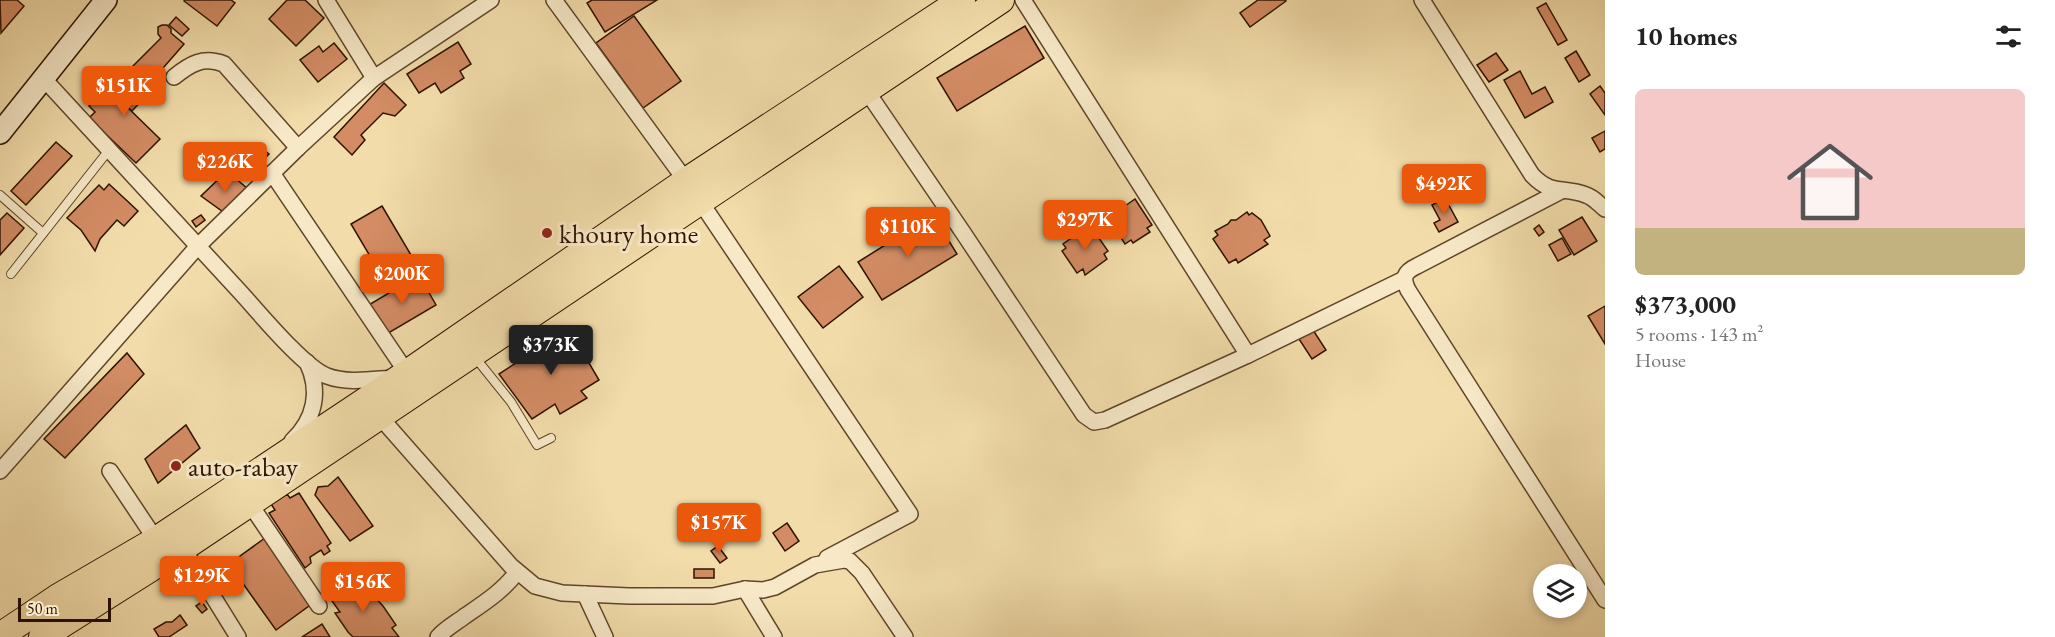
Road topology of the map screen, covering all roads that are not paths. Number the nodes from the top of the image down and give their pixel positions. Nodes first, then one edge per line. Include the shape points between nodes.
1 (106, 0) edge
2 (326, 0) edge
3 (490, 0) edge
4 (554, 0) edge
5 (962, 0) edge
6 (1001, 0) edge
7 (1023, 0) edge
8 (1422, 0) edge
9 (174, 77) dead end
10 (374, 78) junction
11 (44, 79) junction
12 (866, 90) junction
13 (2, 126) edge
14 (298, 148) junction
15 (109, 150) junction
16 (272, 173) junction
17 (693, 191) junction
18 (1561, 191) junction
19 (0, 195) edge
20 (1605, 209) edge
21 (43, 233) junction
22 (198, 246) junction
23 (11, 274) dead end
24 (1404, 279) junction
25 (473, 355) junction
26 (1248, 355) junction
27 (307, 362) junction
28 (404, 375) junction
29 (380, 417) junction
30 (551, 438) dead end
31 (263, 469) junction
32 (0, 471) edge
33 (110, 471) dead end
34 (250, 504) junction
35 (156, 540) junction
36 (183, 549) junction
37 (815, 565) junction
38 (517, 572) junction
39 (745, 589) junction
40 (585, 594) junction
41 (1605, 600) edge
42 (319, 606) dead end
43 (0, 636) edge
44 (42, 637) edge
45 (238, 637) edge
46 (438, 637) edge
47 (605, 637) edge
48 (774, 637) edge
49 (905, 637) edge

1 - 11 main road
2 - 10 street
3 - 10 street
4 - 17 street
5 - 17 highway
6 - 12 highway
7 - 26 street
8 - 18 street via 1532,175 1543,185
9 - 14 street via 198,61 224,64
10 - 14 street
11 - 13 main road
11 - 15 street
12 - 17 highway
12 - 26 street via 1088,420 1106,420
14 - 16 street
15 - 21 lane
15 - 22 street
16 - 22 street
16 - 28 street
17 - 25 highway
17 - 28 highway
17 - 37 street via 910,514
18 - 20 street via 1586,195
18 - 24 street via 1409,270
19 - 21 lane
21 - 23 lane
22 - 27 street
22 - 32 street
24 - 26 street
24 - 41 street
25 - 29 highway
25 - 30 lane via 511,402 537,445
27 - 28 street via 336,378
27 - 31 street via 315,391 310,416 297,436
28 - 31 highway
29 - 34 highway
29 - 38 street
31 - 35 highway
33 - 35 street
34 - 36 highway
34 - 42 street
35 - 43 highway
36 - 44 highway
36 - 45 street
37 - 39 street via 775,587
37 - 49 street via 844,560 856,566
38 - 40 street via 547,590
38 - 46 street via 488,601
39 - 40 street via 713,596
39 - 48 street
40 - 47 street

